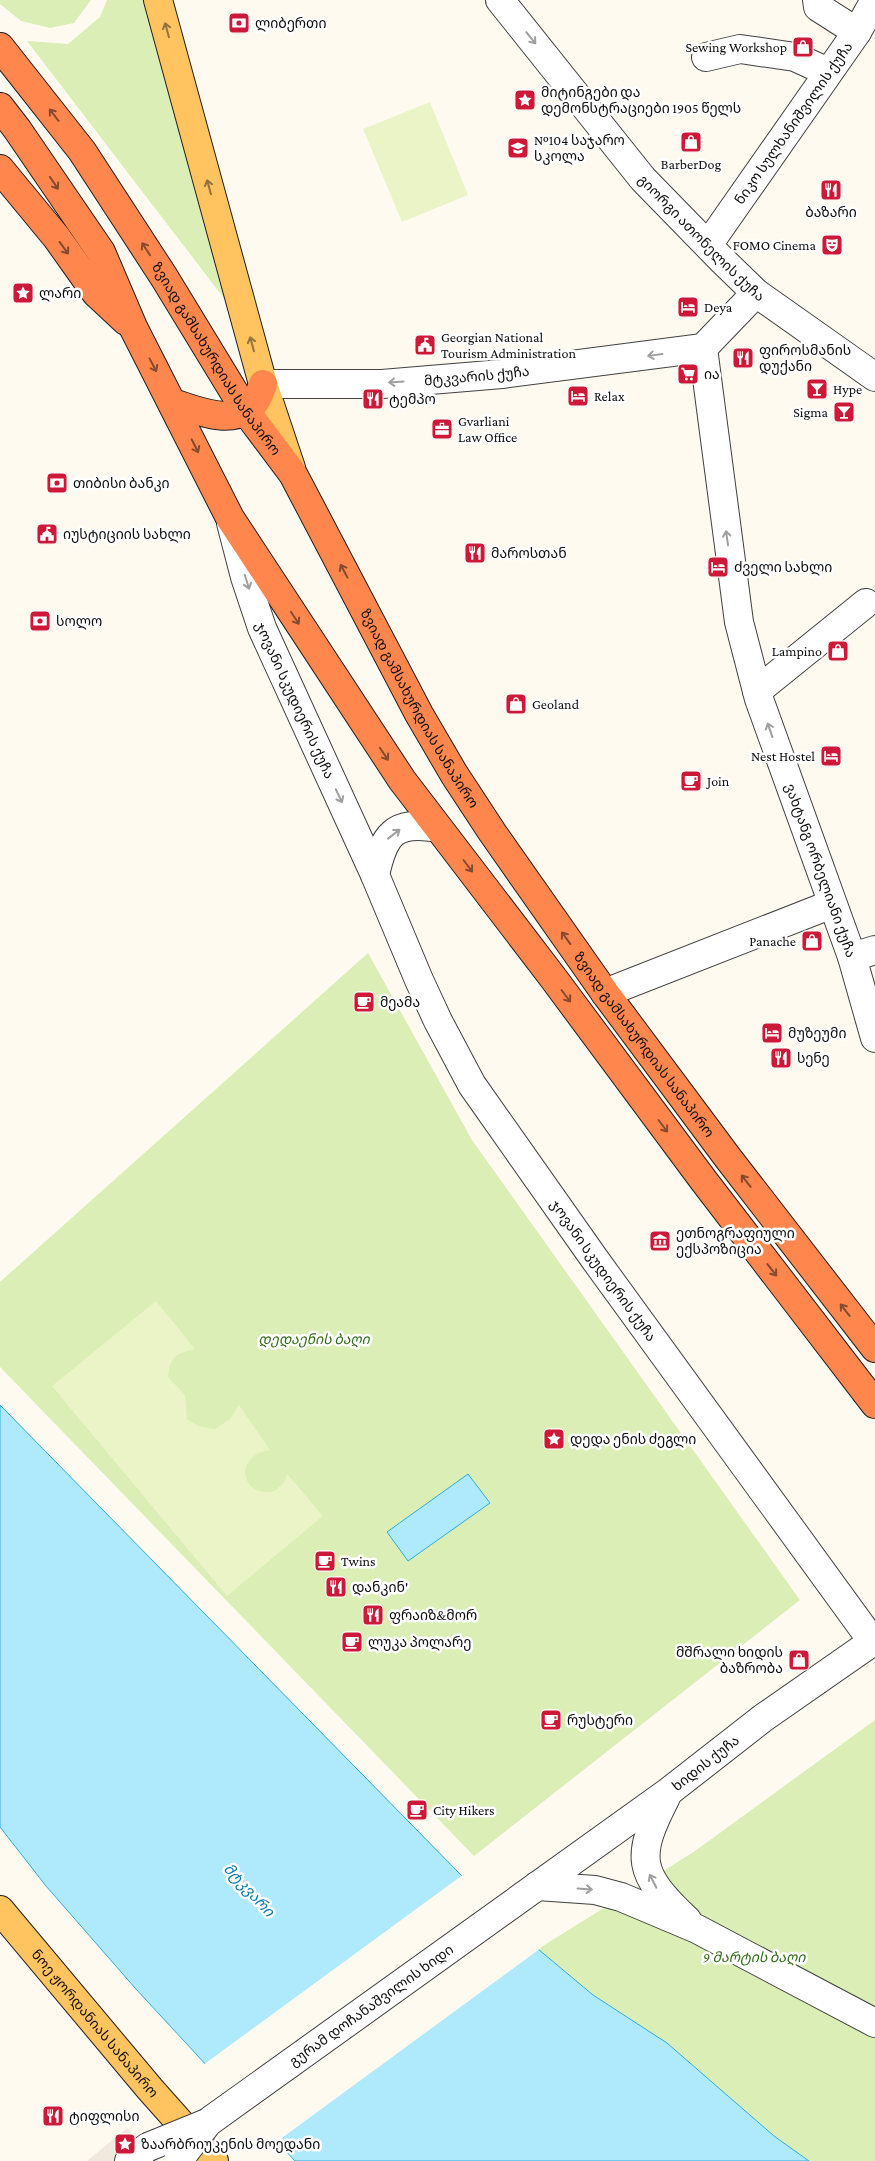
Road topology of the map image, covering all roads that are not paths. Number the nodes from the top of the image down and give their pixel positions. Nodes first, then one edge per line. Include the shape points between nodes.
1 (158, 0) edge
2 (500, 0) edge
3 (817, 0) edge
4 (875, 0) edge
5 (857, 32) junction
6 (0, 47) edge
7 (706, 57) dead end
8 (828, 72) junction
9 (0, 107) edge
10 (0, 169) edge
11 (708, 245) junction
12 (756, 293) junction
13 (133, 327) junction
14 (703, 348) junction
15 (875, 377) edge
16 (263, 384) junction
17 (173, 403) junction
18 (245, 410) junction
19 (293, 474) junction
20 (230, 518) junction
21 (866, 603) dead end
22 (757, 691) junction
23 (438, 828) junction
24 (375, 875) junction
25 (832, 904) junction
26 (864, 953) edge
27 (605, 993) junction
28 (875, 1038) edge
29 (875, 1348) edge
30 (875, 1404) edge
31 (874, 1641) edge
32 (668, 1793) junction
33 (537, 1886) junction
34 (0, 1910) edge
35 (697, 1930) junction
36 (875, 2023) edge
37 (199, 2129) junction
38 (139, 2154) edge
39 (178, 2161) edge
40 (214, 2161) edge

16 -> 1 main road
2 -> 11 street, გიორგი ათონელის ქუჩა via 644,179
3 - 5 street via 818,7
4 - 5 street, ნიკო სულხანიშვილის ქუჩა
5 - 8 street, ნიკო სულხანიშვილის ქუჩა
18 -> 6 highway, ზვიად გამსახურდიას სანაპირო via 82,151
7 - 8 street via 740,49 795,56
8 - 11 street, ნიკო სულხანიშვილის ქუჩა
9 -> 13 highway via 101,252
10 -> 13 highway via 57,238 96,293
11 - 12 street, გიორგი ათონელის ქუჩა
12 - 14 street
12 - 15 street, გიორგი ათონელის ქუჩა
13 -> 17 highway
14 -> 16 street, მტკვარის ქუჩა via 517,373 382,384
22 -> 14 street, ვახტანგ ორბელიანი ქუჩა via 739,622
16 - 18 highway via 257,399
16 - 19 main road
17 - 18 highway via 212,416
17 -> 20 highway
18 - 19 highway, ზვიად გამსახურდიას სანაპირო
27 -> 19 highway, ზვიად გამსახურდიას სანაპირო via 454,774
20 -> 23 highway via 391,765
20 -> 24 street, ჯოვანი სკუდიერის ქუჩა via 262,628
21 - 22 street
25 -> 22 street, ვახტანგ ორბელიანი ქუჩა
24 -> 23 street via 387,838 408,826
23 -> 30 highway
24 - 31 street, ჯოვანი სკუდიერის ქუჩა via 430,1004 472,1085
25 - 26 street, ვახტანგ ორბელიანი ქუჩა
25 - 27 street
26 - 28 street, ვახტანგ ორბელიანი ქუჩა
29 -> 27 highway, ზვიად გამსახურდიას სანაპირო
31 - 32 street, ხიდის ქუჩა via 763,1718
32 - 33 street, ხიდის ქუჩა
35 -> 32 street via 656,1887 644,1857 650,1827
33 -> 35 street via 613,1894
33 - 37 street, გურამ დოჩანაშვილის ხიდი
34 - 37 main road, ნოე ჟორდანიას სანაპირო
35 - 36 street
37 - 38 street, bridge
37 - 39 street, bridge
37 - 40 main road, ნოე ჟორდანიას სანაპირო

